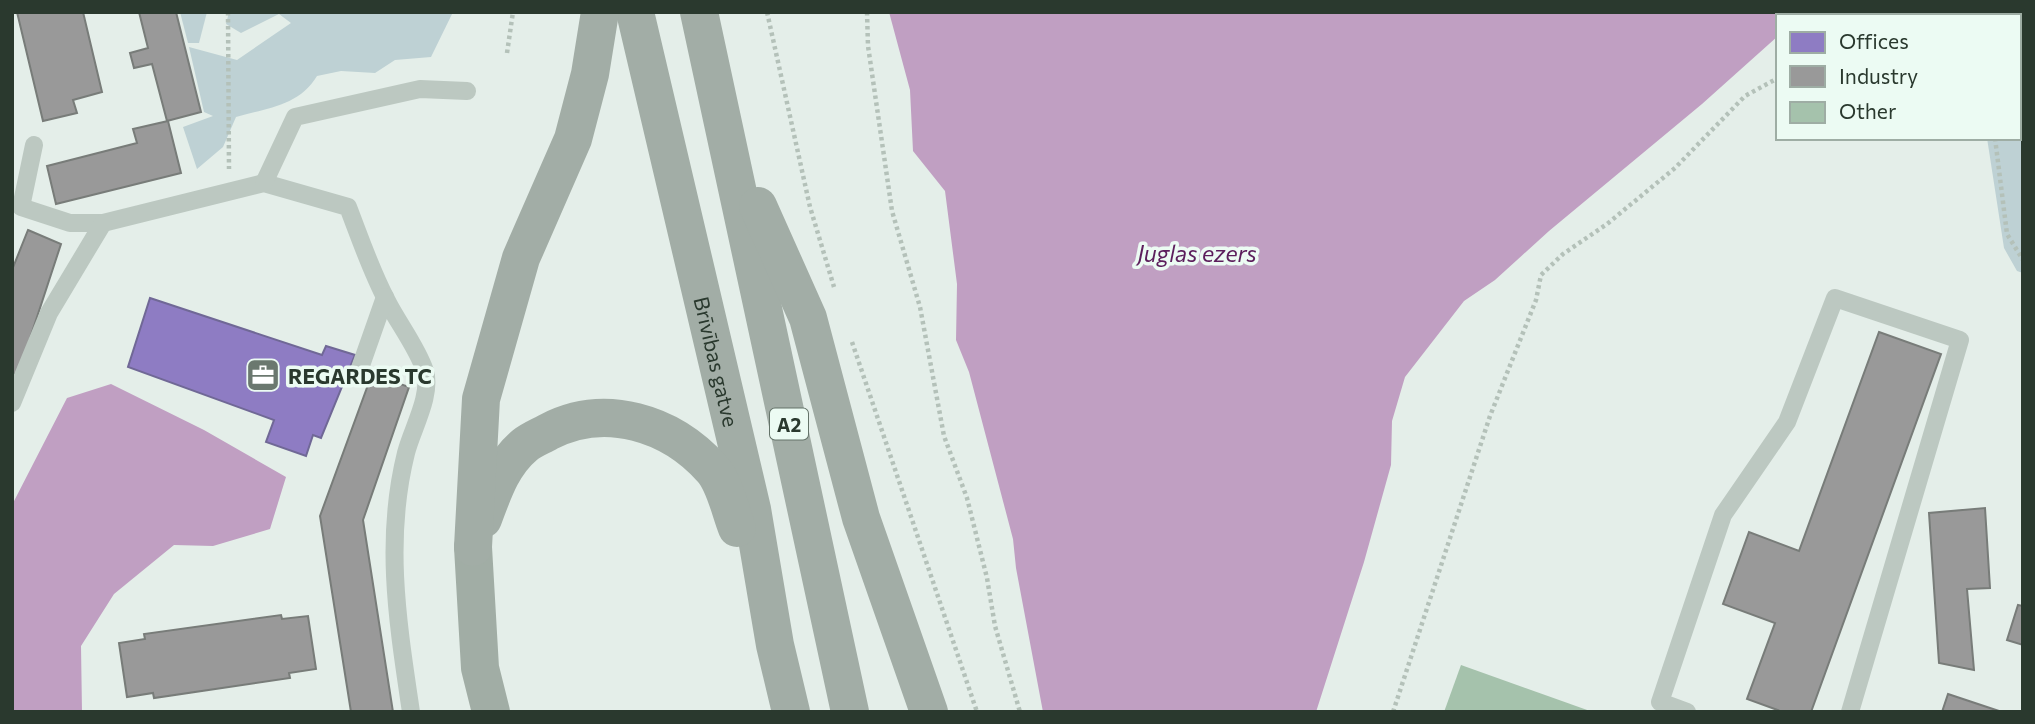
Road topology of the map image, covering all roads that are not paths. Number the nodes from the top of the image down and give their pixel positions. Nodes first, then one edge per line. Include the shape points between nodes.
1 (600, 12) edge
2 (635, 12) edge
3 (699, 12) edge
4 (467, 91) dead end
5 (727, 137) junction
6 (34, 145) dead end
7 (264, 183) junction
8 (17, 210) edge
9 (103, 223) junction
10 (385, 297) junction
11 (359, 371) dead end
12 (12, 403) edge
13 (472, 547) junction
14 (775, 645) junction
15 (411, 712) edge
16 (491, 712) edge
17 (791, 712) edge
18 (850, 712) edge
19 (929, 712) edge
20 (1687, 712) edge
21 (1850, 712) edge

1 - 13 highway via 573,139 522,258 481,399
2 - 14 highway, Brīvības gatve via 752,509
3 - 5 highway, A2
4 - 7 lane via 420,89 295,117
5 - 18 highway, A2
5 - 19 highway via 808,318 861,518
6 - 8 lane
7 - 9 lane
7 - 10 lane via 348,207
8 - 9 lane via 70,223
9 - 12 lane via 49,313
10 - 11 lane
10 - 15 lane via 425,372 426,390 406,454 392,559
13 - 14 highway via 499,476 525,444 564,424 608,416 649,425 682,442 715,471 740,535 749,587
13 - 16 main road via 480,668
14 - 17 highway, Brīvības gatve
20 - 21 lane via 1660,702 1723,516 1787,422 1835,298 1961,340

